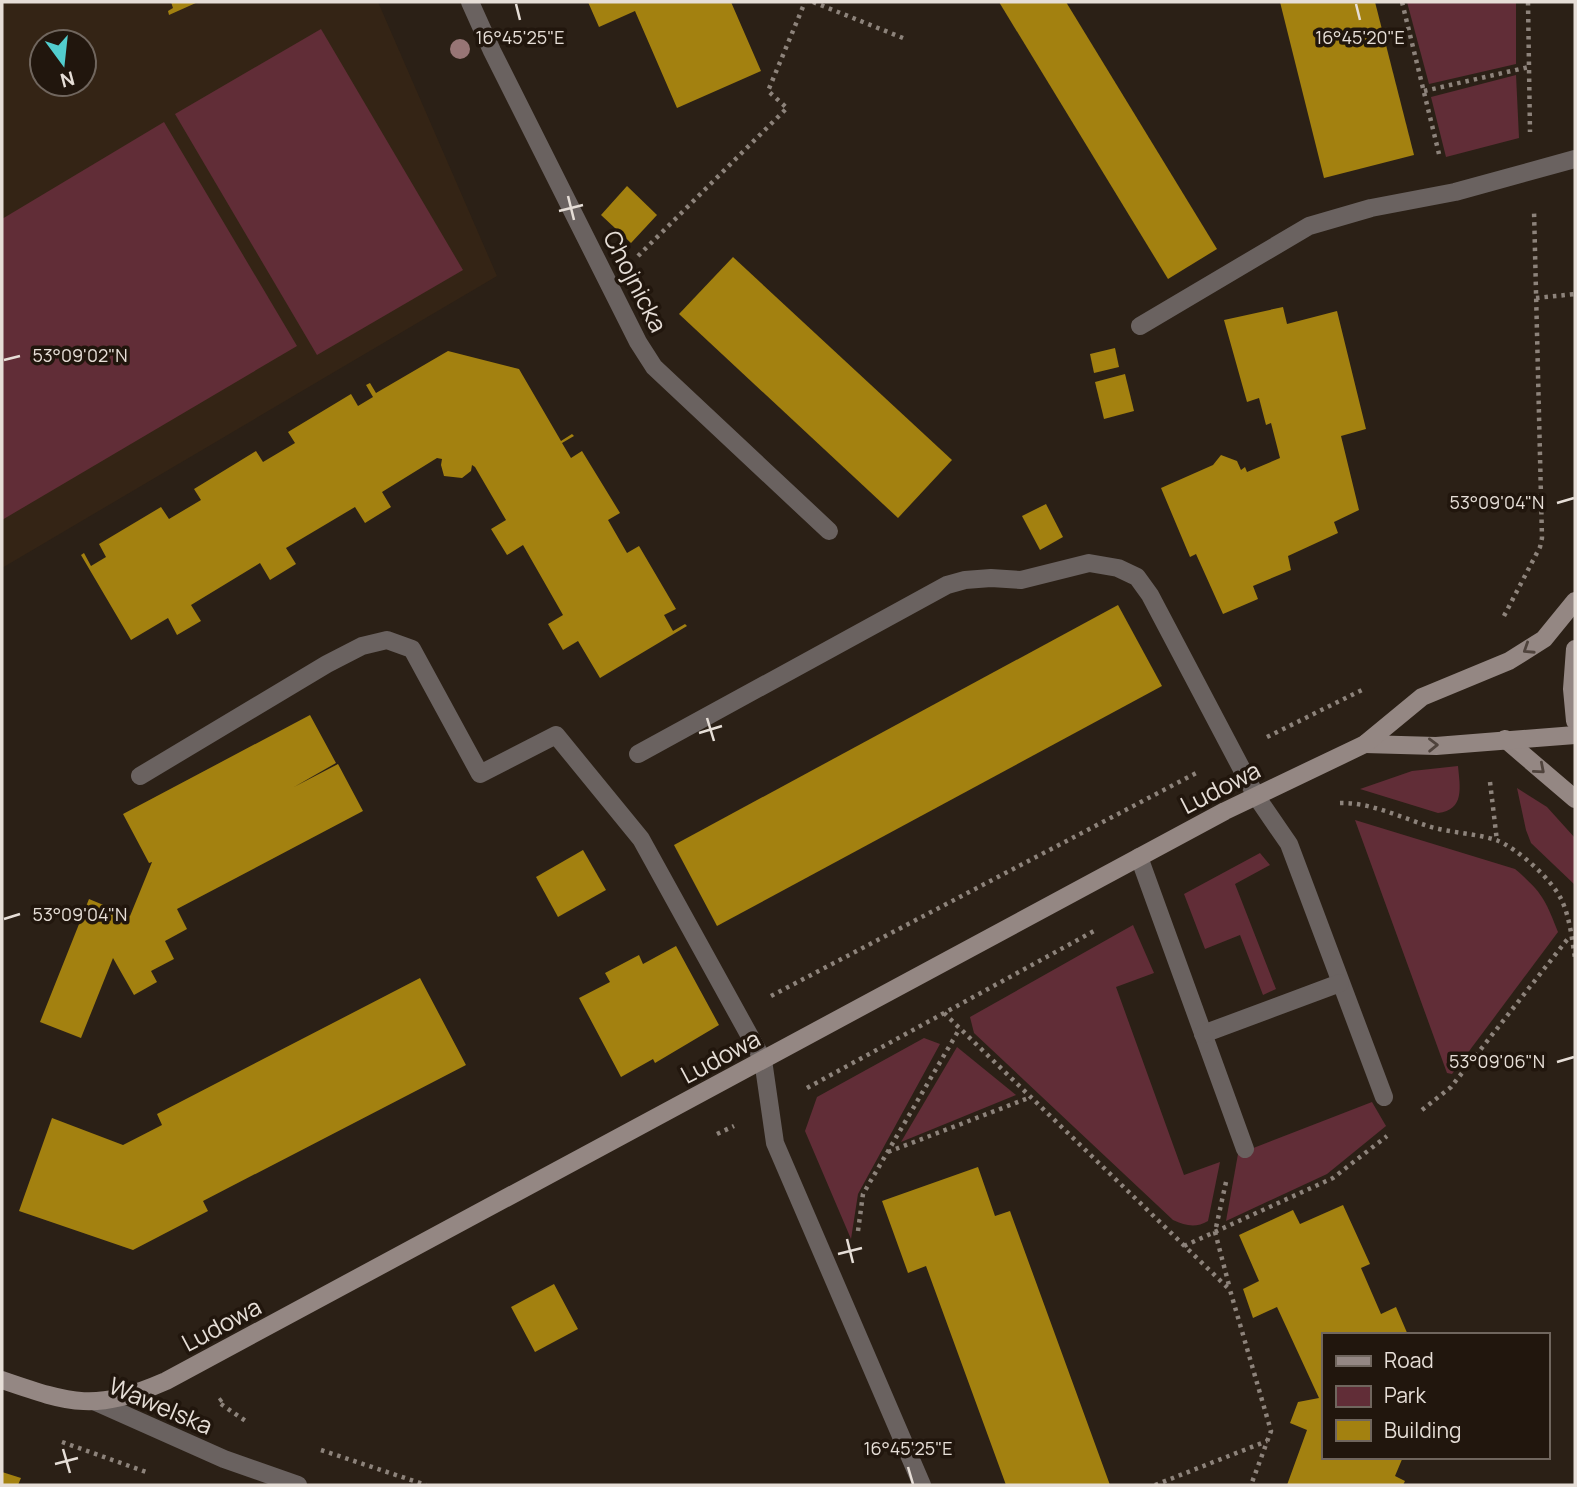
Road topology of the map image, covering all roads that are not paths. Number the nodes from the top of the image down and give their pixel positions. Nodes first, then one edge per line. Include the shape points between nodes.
1 (470, 2) edge
2 (1575, 159) edge
3 (1140, 326) dead end
4 (829, 531) dead end
5 (1575, 601) edge
6 (1575, 649) edge
7 (1575, 721) edge
8 (1575, 735) edge
9 (1505, 739) junction
10 (1365, 744) junction
11 (638, 754) dead end
12 (140, 776) dead end
13 (1256, 796) junction
14 (1575, 799) edge
15 (1139, 857) junction
16 (1340, 983) junction
17 (1203, 1034) junction
18 (763, 1060) junction
19 (1384, 1097) dead end
20 (1245, 1150) dead end
21 (2, 1380) edge
22 (96, 1402) junction
23 (298, 1485) edge
24 (922, 1485) edge

1 - 4 street, Chojnicka via 654,367
2 - 3 street via 1309,226
5 -> 10 street, Ludowa via 1544,639 1509,661 1422,697
6 - 7 street
8 - 9 street, Ludowa
10 -> 9 street, Ludowa via 1436,746
9 -> 14 street
10 - 13 street, Ludowa
11 - 13 street via 947,584 991,578 1021,580 1089,562 1137,577
12 - 18 street via 362,646 387,640 412,649 480,774 556,734 641,839
13 - 15 street, Ludowa
13 - 16 street via 1289,844
15 - 17 street
15 - 18 street, Ludowa
16 - 17 street
16 - 19 street
17 - 20 street
18 - 22 street, Ludowa via 166,1381 119,1399
18 - 24 street via 775,1143
21 - 22 street, Wawelska via 74,1402
22 - 23 street, Wawelska via 224,1459

